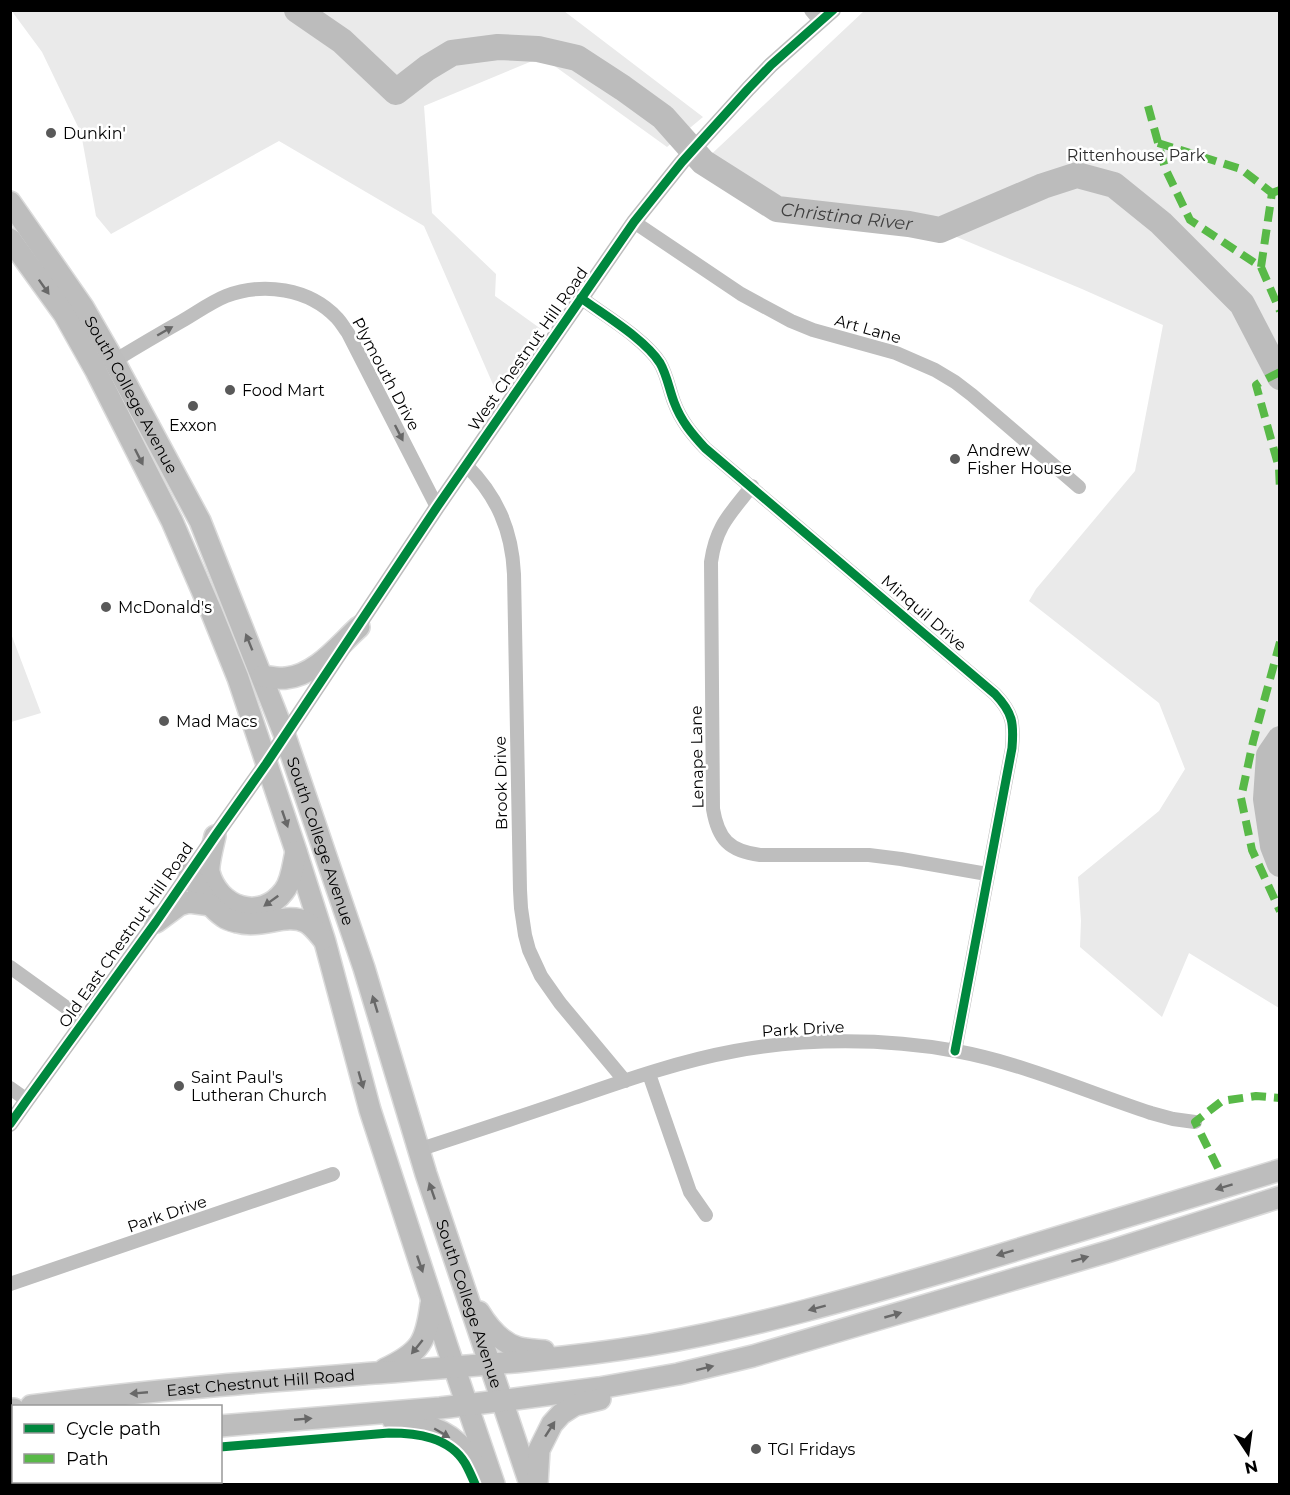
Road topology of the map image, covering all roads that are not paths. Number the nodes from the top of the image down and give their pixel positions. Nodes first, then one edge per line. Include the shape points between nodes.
1 (821, 14) edge
2 (10, 202) edge
3 (634, 222) junction
4 (10, 239) edge
5 (581, 298) junction
6 (114, 361) junction
7 (466, 465) junction
8 (752, 486) junction
9 (1079, 487) dead end
10 (437, 507) junction
11 (359, 627) junction
12 (262, 676) junction
13 (285, 736) junction
14 (266, 764) junction
15 (215, 836) junction
16 (296, 851) junction
17 (189, 874) junction
18 (987, 874) junction
19 (211, 905) junction
20 (156, 922) junction
21 (325, 942) junction
22 (10, 967) edge
23 (85, 1021) junction
24 (955, 1050) junction
25 (650, 1074) junction
26 (625, 1081) junction
27 (10, 1088) edge
28 (27, 1100) junction
29 (1195, 1122) dead end
30 (10, 1124) edge
31 (418, 1150) junction
32 (1280, 1170) edge
33 (333, 1174) dead end
34 (1273, 1200) edge
35 (706, 1215) dead end
36 (10, 1284) edge
37 (464, 1286) junction
38 (432, 1300) junction
39 (577, 1355) junction
40 (491, 1365) junction
41 (454, 1367) junction
42 (376, 1373) junction
43 (678, 1374) junction
44 (502, 1401) junction
45 (467, 1404) junction
46 (46, 1405) edge
47 (344, 1416) junction
48 (222, 1426) edge
49 (487, 1485) edge
50 (494, 1485) edge
51 (530, 1485) edge
52 (537, 1485) edge

1 - 3 street, West Chestnut Hill Road via 682,162
2 - 6 main road, South College Avenue via 83,307
3 - 5 street, West Chestnut Hill Road
3 - 9 street, Art Lane via 741,294 791,321 896,353 945,376
4 -> 14 main road, South College Avenue via 64,314 172,521 238,678
5 - 7 street, West Chestnut Hill Road
5 - 8 street, Minquil Drive via 655,355 685,426 705,448
6 -> 10 street, Plymouth Drive via 205,307 242,291 277,289 312,299 337,318 348,333
12 -> 6 main road, South College Avenue via 200,521
7 - 10 street, West Chestnut Hill Road
7 - 26 street, Brook Drive via 484,484 498,508 513,561 520,890 525,935 534,963 550,990
8 - 18 street, Minquil Drive via 986,687 1011,715 1013,736
8 - 18 street, Lenape Lane via 717,535 711,562 713,802 717,828 729,844 747,854 869,855
10 - 11 street, West Chestnut Hill Road
11 - 12 main road via 303,674 285,678
11 - 13 street, West Chestnut Hill Road
12 - 13 main road, South College Avenue
13 - 14 street, Old East Chestnut Hill Road
31 -> 13 main road, South College Avenue via 364,968
14 - 15 street, Old East Chestnut Hill Road
14 -> 16 main road, South College Avenue
16 -> 15 main road via 284,891 265,907 241,907 229,902 216,887 209,870
15 - 17 street, Old East Chestnut Hill Road
16 - 21 main road, South College Avenue
17 - 19 main road
17 - 20 street, Old East Chestnut Hill Road
18 - 24 street, Minquil Drive
19 - 20 main road via 179,905
19 - 21 main road via 226,919 247,925 294,919 307,922
20 - 23 street, Old East Chestnut Hill Road
21 -> 38 main road, South College Avenue via 370,1110
22 - 23 street
23 - 28 street, Old East Chestnut Hill Road
24 - 25 street, Park Drive via 874,1042 793,1044 712,1056
24 - 29 street, Park Drive via 1151,1113
25 - 26 street, Park Drive
25 - 35 street via 690,1192
26 - 31 street, Park Drive
27 - 28 street
28 - 30 street, Old East Chestnut Hill Road
37 -> 31 main road, South College Avenue
32 -> 39 main road via 801,1312 675,1340
33 - 36 street, Park Drive
43 -> 34 main road via 753,1356
37 - 39 main road via 481,1316 505,1341 517,1348
37 - 40 main road, South College Avenue
38 - 41 main road, South College Avenue
38 -> 42 main road via 424,1339 416,1351
39 - 40 main road, East Chestnut Hill Road
40 - 41 main road, East Chestnut Hill Road
40 - 44 main road, South College Avenue
41 - 42 main road, East Chestnut Hill Road
41 - 45 main road, South College Avenue
42 -> 46 main road, East Chestnut Hill Road
43 - 44 main road
52 -> 43 main road via 539,1450 561,1414 575,1405
44 - 45 main road
44 - 51 main road, South College Avenue
45 - 47 main road
45 - 50 main road, South College Avenue
48 -> 47 main road
47 -> 49 main road via 433,1427 464,1449

